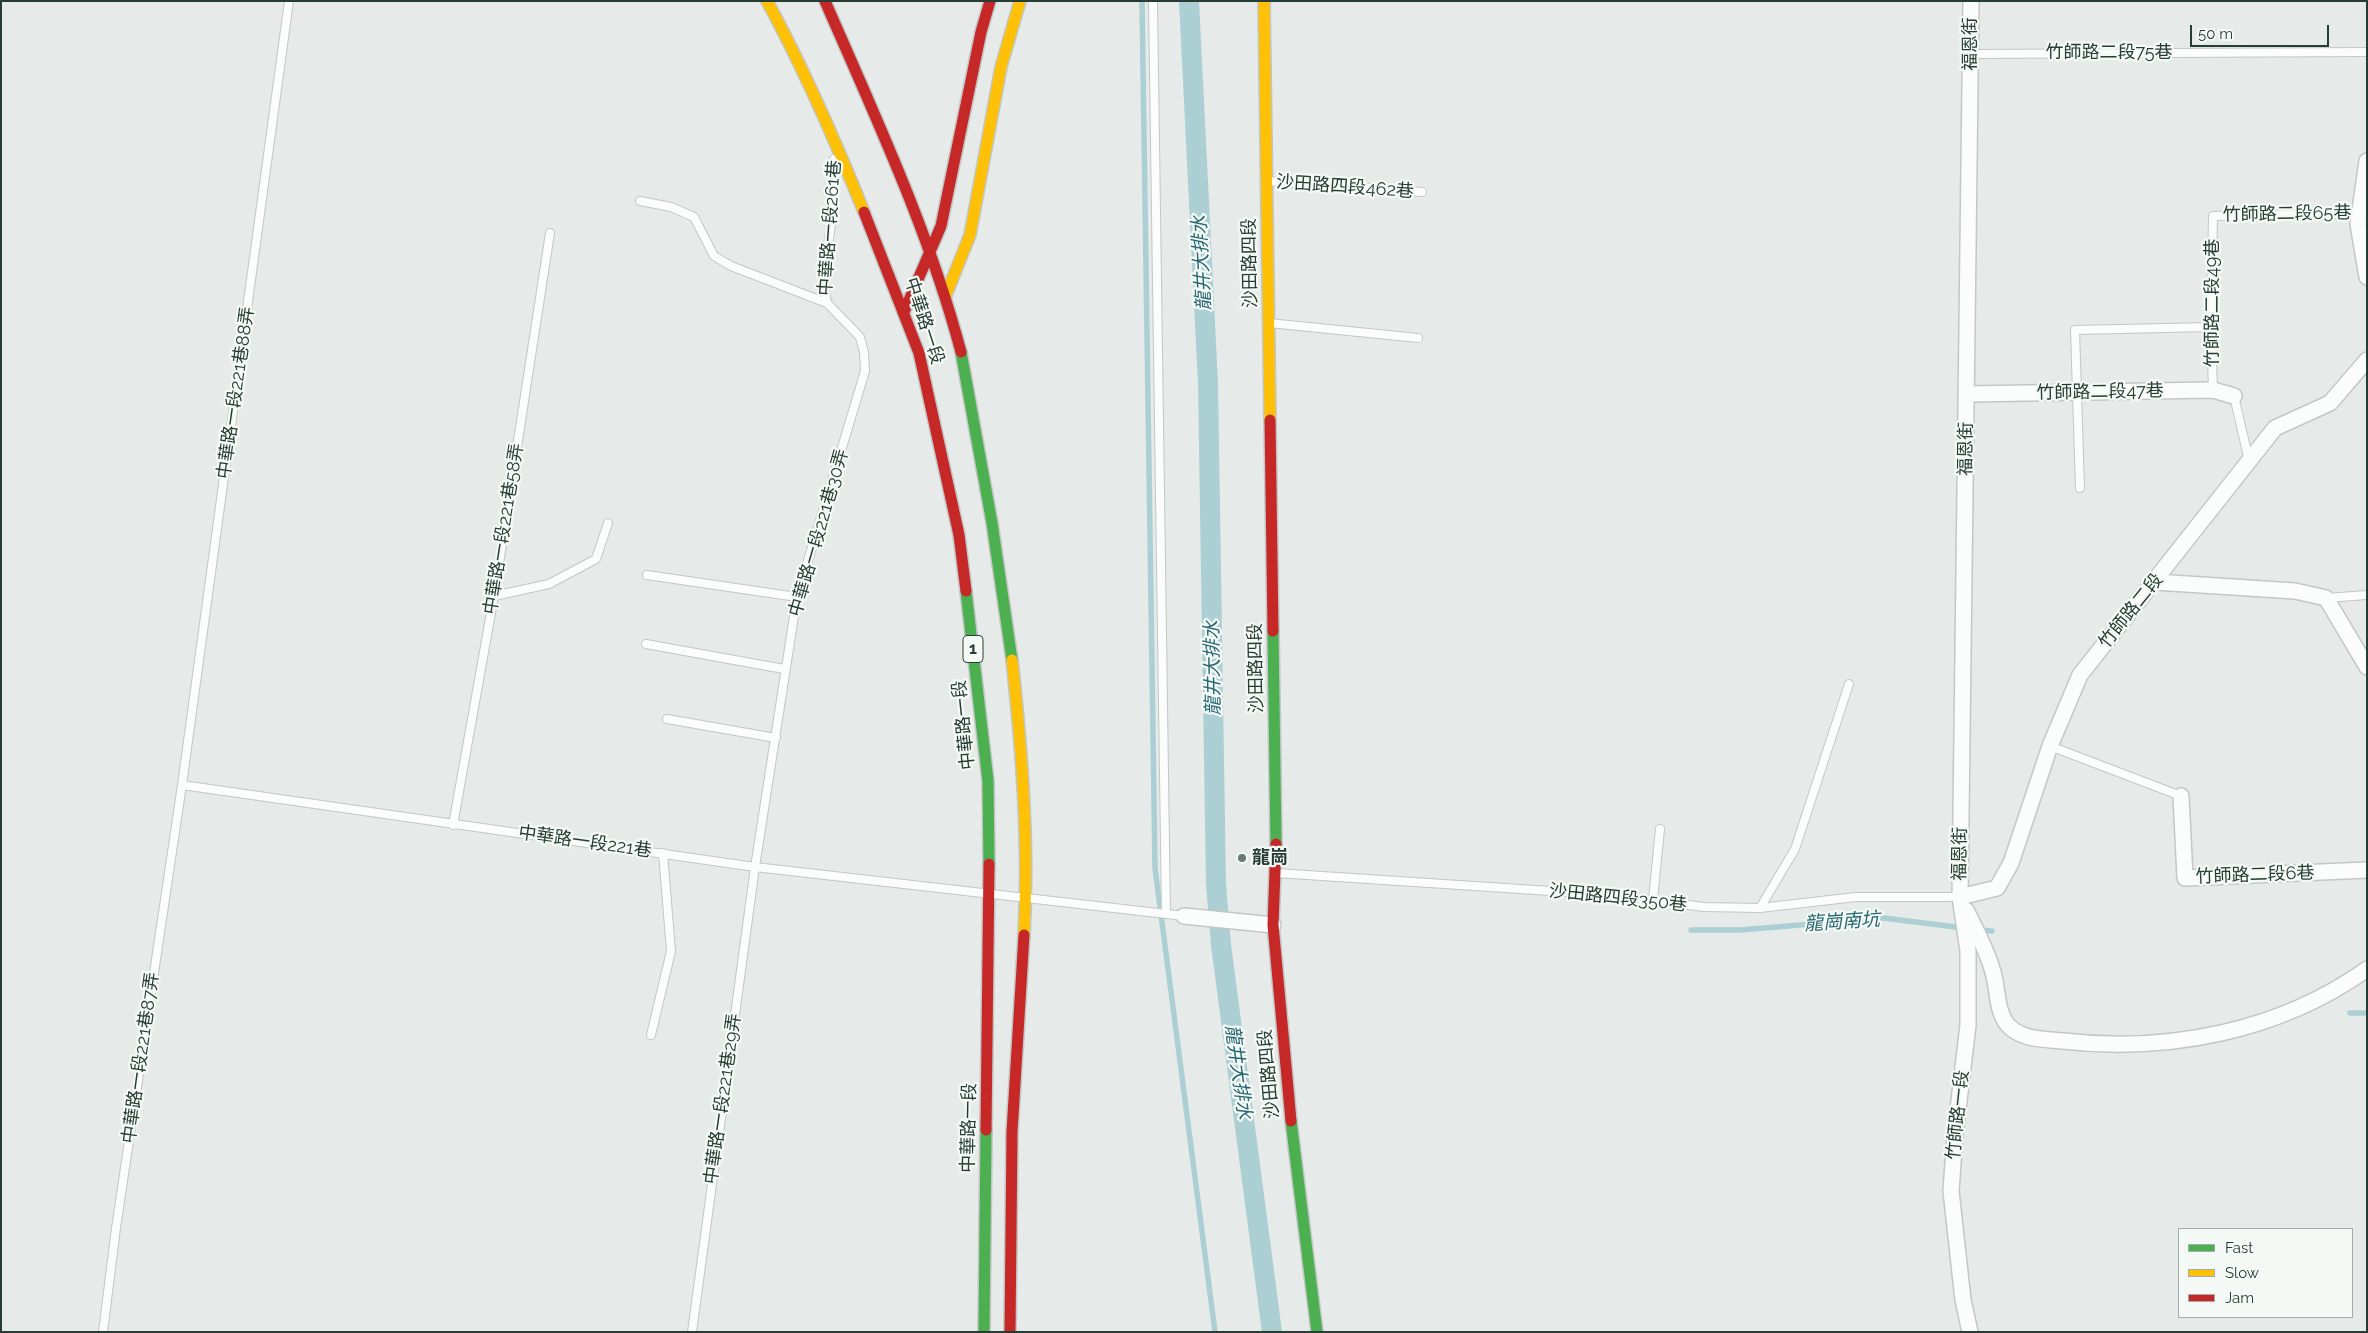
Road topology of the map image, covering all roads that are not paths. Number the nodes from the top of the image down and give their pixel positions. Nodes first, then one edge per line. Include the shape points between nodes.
1 (290, 1) edge
2 (768, 1) edge
3 (825, 1) edge
4 (990, 1) edge
5 (1020, 1) edge
6 (1153, 1) edge
7 (1264, 1) edge
8 (1971, 1) edge
9 (2367, 52) edge
10 (1972, 54) junction
11 (835, 141) junction
12 (2367, 161) edge
13 (1267, 181) junction
14 (1422, 192) dead end
15 (640, 201) dead end
16 (2360, 213) junction
17 (2213, 216) joint
18 (550, 233) dead end
19 (929, 251) junction
20 (2367, 277) edge
21 (946, 295) junction
22 (827, 303) junction
23 (904, 312) junction
24 (1268, 323) junction
25 (2211, 327) junction
26 (1418, 338) dead end
27 (2367, 360) edge
28 (2213, 390) junction
29 (2077, 392) junction
30 (1966, 394) junction
31 (2234, 396) joint
32 (2249, 461) junction
33 (2080, 488) dead end
34 (608, 523) dead end
35 (647, 575) dead end
36 (2155, 582) junction
37 (2367, 595) edge
38 (494, 596) junction
39 (797, 597) junction
40 (2326, 598) junction
41 (646, 644) dead end
42 (2367, 667) edge
43 (784, 669) junction
44 (1849, 684) dead end
45 (667, 719) dead end
46 (776, 738) junction
47 (2050, 746) junction
48 (182, 785) junction
49 (2181, 796) joint
50 (453, 825) junction
51 (1660, 829) dead end
52 (663, 853) junction
53 (754, 867) junction
54 (2367, 870) edge
55 (1276, 873) junction
56 (989, 895) junction
57 (1960, 897) junction
58 (1026, 899) junction
59 (1653, 900) junction
60 (1760, 908) junction
61 (1166, 914) junction
62 (1184, 916) joint
63 (1273, 925) junction
64 (2367, 969) edge
65 (651, 1035) dead end
66 (103, 1332) edge
67 (692, 1332) edge
68 (984, 1332) edge
69 (1010, 1332) edge
70 (1316, 1332) edge
71 (1970, 1332) edge

1 - 48 lane, 中華路一段221巷88弄
2 - 11 main road, 中華路一段 / 1
3 - 19 main road, 中華路一段 / 1
4 - 19 main road via 941,226
5 - 21 main road via 1001,67 970,235
6 - 61 lane
7 - 13 main road, 沙田路四段
8 - 10 street, 福恩街
9 - 10 lane, 竹師路二段75巷
10 - 30 street, 福恩街
11 - 22 lane, 中華路一段261巷 via 832,218 823,281
11 - 23 main road, 中華路一段 / 1
12 - 16 street
13 - 14 lane, 沙田路四段462巷
13 - 24 main road, 沙田路四段
15 - 22 lane, 中華路一段261巷 via 671,207 694,217 714,256 731,266
16 - 17 lane, 竹師路二段65巷
16 - 20 street via 2358,224
17 - 25 lane, 竹師路二段49巷
18 - 38 lane, 中華路一段221巷58弄
19 - 21 main road, 中華路一段 / 1
19 - 23 main road
21 - 58 main road, 中華路一段 / 1 via 964,369 992,523 1012,659 1021,740
22 - 39 lane, 中華路一段221巷30弄 via 860,337 865,371
23 - 56 main road, 中華路一段 / 1 via 919,353 959,535 988,782
24 - 26 lane
24 - 55 main road, 沙田路四段
25 - 28 lane, 竹師路二段49巷
25 - 29 lane via 2075,330
27 - 32 street, 竹師路二段 via 2330,403 2275,428
28 - 29 street, 竹師路二段47巷
28 - 31 street, 竹師路二段47巷
29 - 30 street, 竹師路二段47巷
29 - 33 lane
30 - 57 street, 福恩街
31 - 32 lane
32 - 36 street, 竹師路二段
34 - 38 lane via 596,558 549,584
35 - 39 lane
36 - 40 street via 2295,591
36 - 47 street, 竹師路二段 via 2080,675
37 - 40 lane
38 - 50 lane, 中華路一段221巷58弄
39 - 43 lane, 中華路一段221巷30弄
40 - 42 street
41 - 43 lane
43 - 46 lane, 中華路一段221巷30弄
44 - 60 lane via 1795,849
45 - 46 lane
46 - 53 lane, 中華路一段221巷30弄
47 - 49 lane, 竹師路二段6巷
47 - 57 street, 竹師路二段 via 2011,863 1997,888
48 - 50 lane, 中華路一段221巷
48 - 66 lane, 中華路一段221巷87弄
49 - 54 street, 竹師路二段6巷 via 2186,878
50 - 52 lane, 中華路一段221巷
51 - 59 lane
52 - 53 lane, 中華路一段221巷
52 - 65 lane via 671,951
53 - 56 lane, 中華路一段221巷
53 - 67 lane, 中華路一段221巷29弄
55 - 59 lane, 沙田路四段350巷
55 - 63 main road, 沙田路四段
56 - 58 lane, 中華路一段221巷
56 - 68 main road, 中華路一段 / 1
57 - 60 lane, 沙田路四段350巷 via 1856,897
57 - 64 street via 1986,952 2006,1023 2033,1038 2093,1045 2187,1041 2276,1018 2324,995
57 - 71 street, 竹師路一段 via 1968,950 1968,1025 1951,1191 1963,1300
58 - 61 lane, 中華路一段221巷
58 - 69 main road, 中華路一段 / 1 via 1012,1132
59 - 60 lane, 沙田路四段350巷 via 1704,907
61 - 62 lane, 中華路一段221巷
62 - 63 street
63 - 70 main road, 沙田路四段 via 1294,1148

